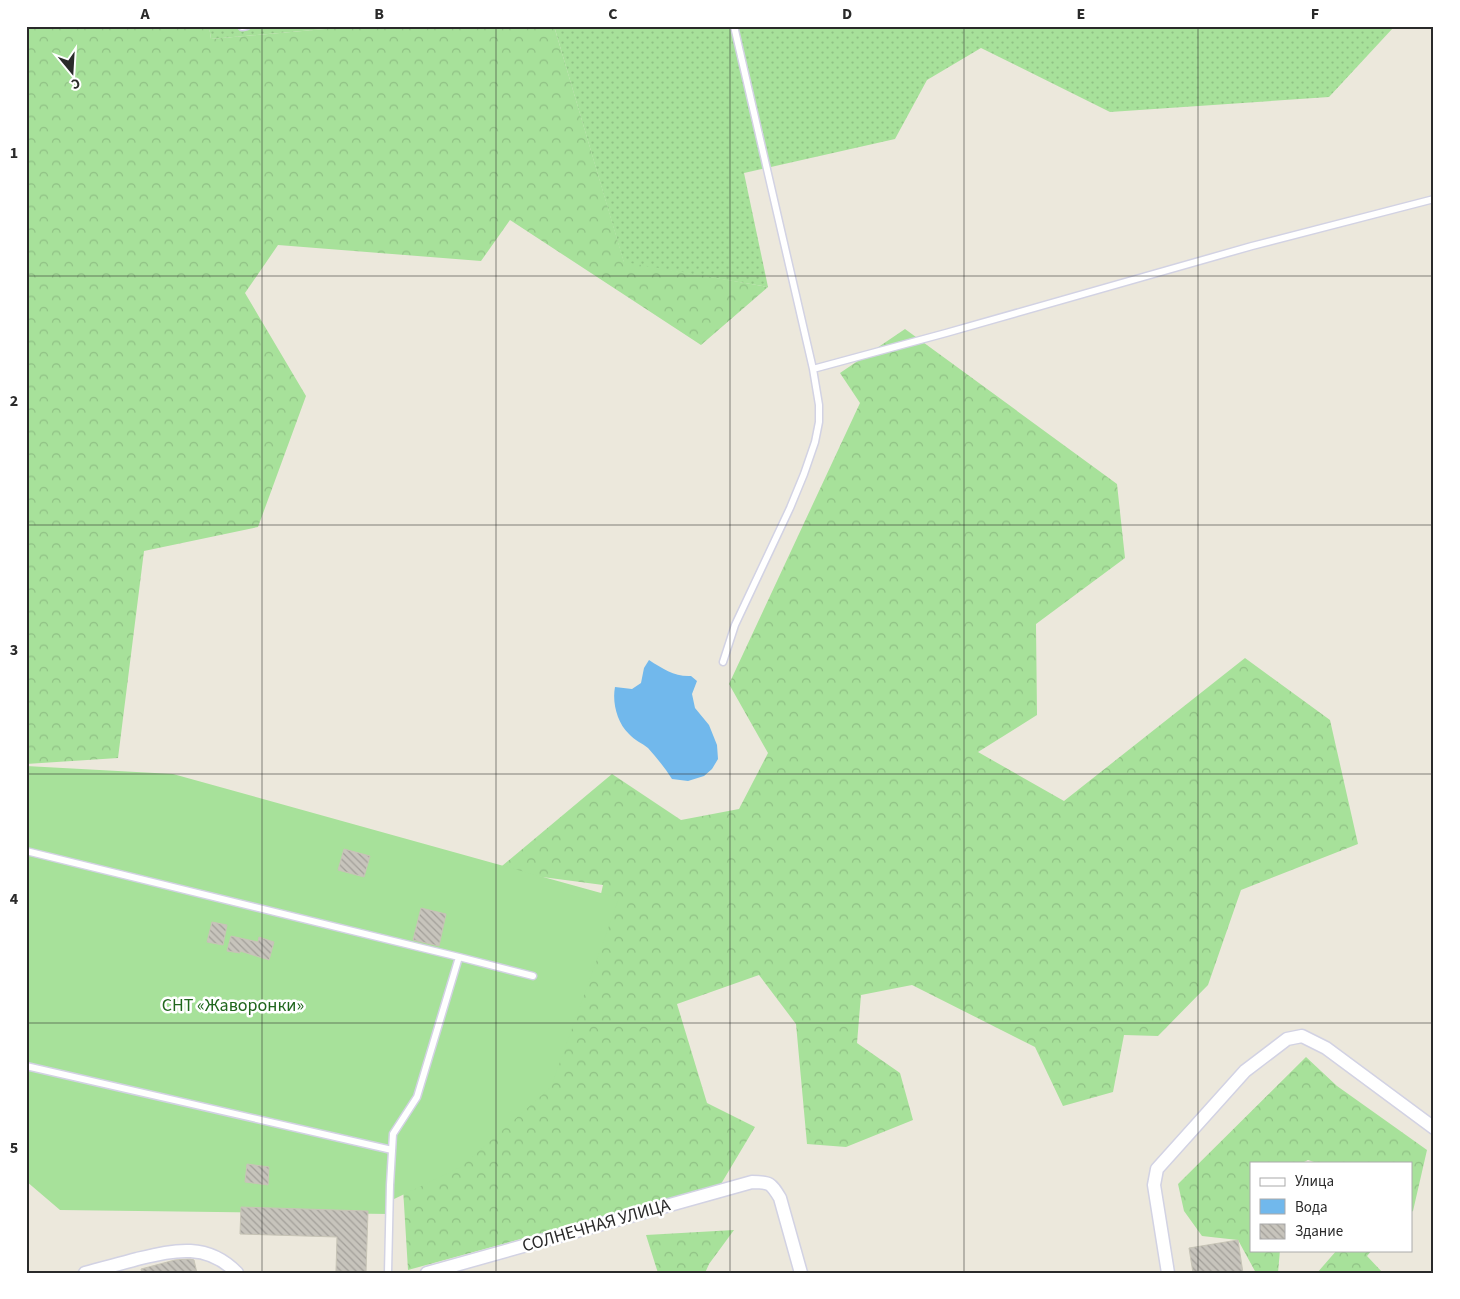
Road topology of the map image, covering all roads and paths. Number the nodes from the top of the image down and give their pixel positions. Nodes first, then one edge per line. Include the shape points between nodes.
1 (734, 26) edge
2 (1434, 199) edge
3 (813, 369) junction
4 (723, 662) dead end
5 (26, 851) edge
6 (459, 958) junction
7 (532, 976) dead end
8 (26, 1066) edge
9 (1434, 1128) edge
10 (392, 1150) junction
11 (85, 1273) edge
12 (237, 1273) edge
13 (388, 1273) edge
14 (427, 1273) edge
15 (801, 1273) edge
16 (1168, 1273) edge

1 - 3 lane
2 - 3 lane via 1252,246
3 - 4 lane via 819,405 815,442 790,508 737,619
5 - 6 lane
6 - 7 lane
6 - 10 lane via 417,1097 393,1134
8 - 10 lane
9 - 16 street via 1326,1048 1302,1036 1287,1039 1245,1071 1157,1169 1154,1185
10 - 13 lane
11 - 12 street via 170,1251 191,1250 215,1256
14 - 15 street, СОЛНЕЧНАЯ УЛИЦА via 752,1182 766,1182 780,1198

